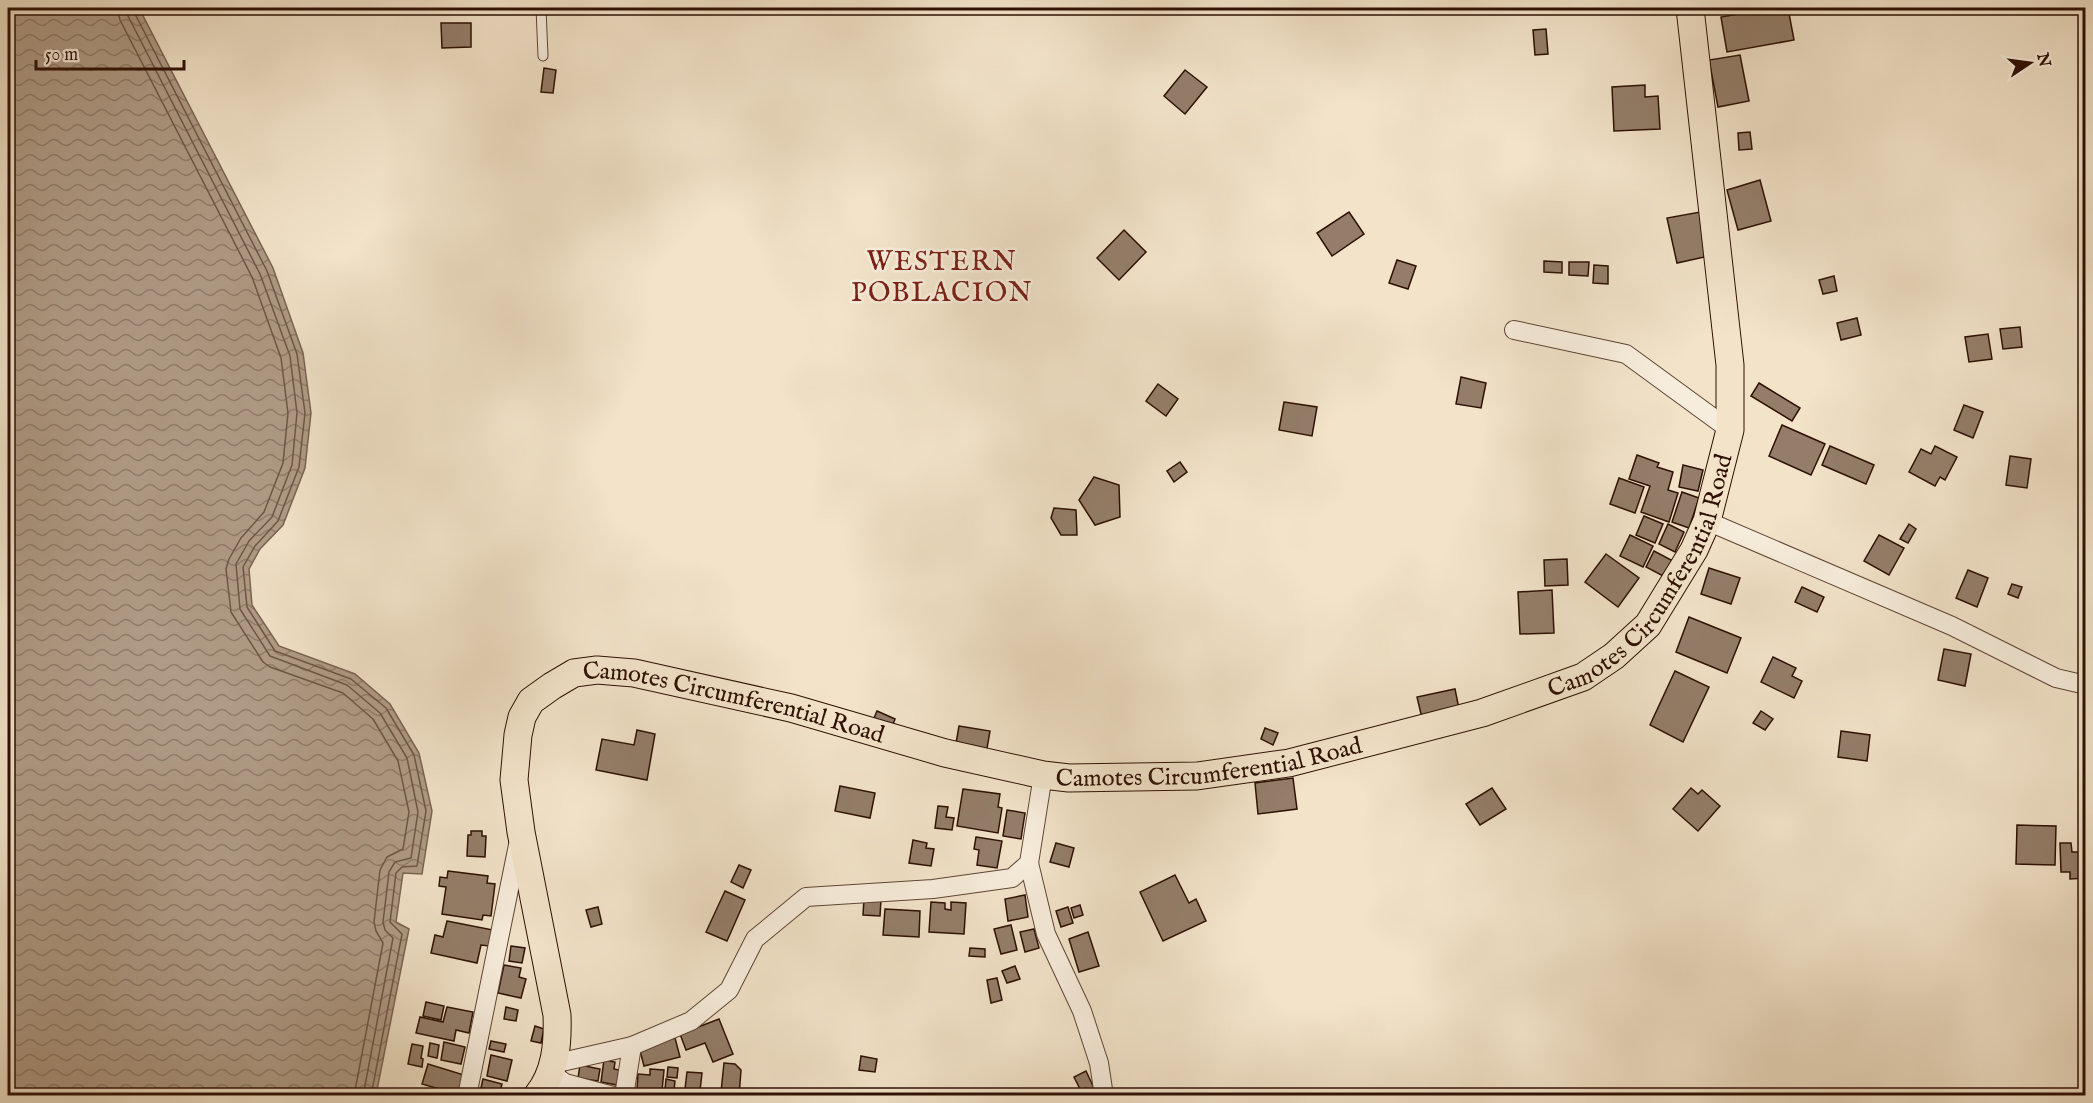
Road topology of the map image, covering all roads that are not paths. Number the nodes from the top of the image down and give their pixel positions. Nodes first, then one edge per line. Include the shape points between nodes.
1 (541, 8) edge
2 (1690, 8) edge
3 (543, 56) dead end
4 (1514, 330) dead end
5 (1730, 430) junction
6 (1707, 521) junction
7 (2085, 685) edge
8 (1043, 775) junction
9 (521, 832) junction
10 (1029, 863) junction
11 (632, 1046) junction
12 (551, 1068) junction
13 (467, 1095) edge
14 (537, 1095) edge
15 (612, 1095) edge
16 (624, 1095) edge
17 (1104, 1095) edge

1 - 3 lane
2 - 5 main road, Camotes Circumferential Road via 1730,365
4 - 5 street via 1626,354
5 - 6 main road, Camotes Circumferential Road
6 - 7 street via 1952,626 2056,678
6 - 8 main road, Camotes Circumferential Road via 1648,625 1583,677 1482,713 1289,763 1197,776
8 - 9 main road, Camotes Circumferential Road via 945,753 791,708 634,673 597,670 574,673 552,686 531,701 522,717 514,780
8 - 10 street
9 - 12 main road, Camotes Circumferential Road via 557,1015 558,1042
9 - 13 street
10 - 11 street via 1012,878 933,889 806,897 755,939 729,990 691,1021
10 - 17 street via 1046,934 1082,1011 1099,1063
11 - 12 street
11 - 16 street
12 - 14 main road, Camotes Circumferential Road
12 - 15 street via 565,1083

